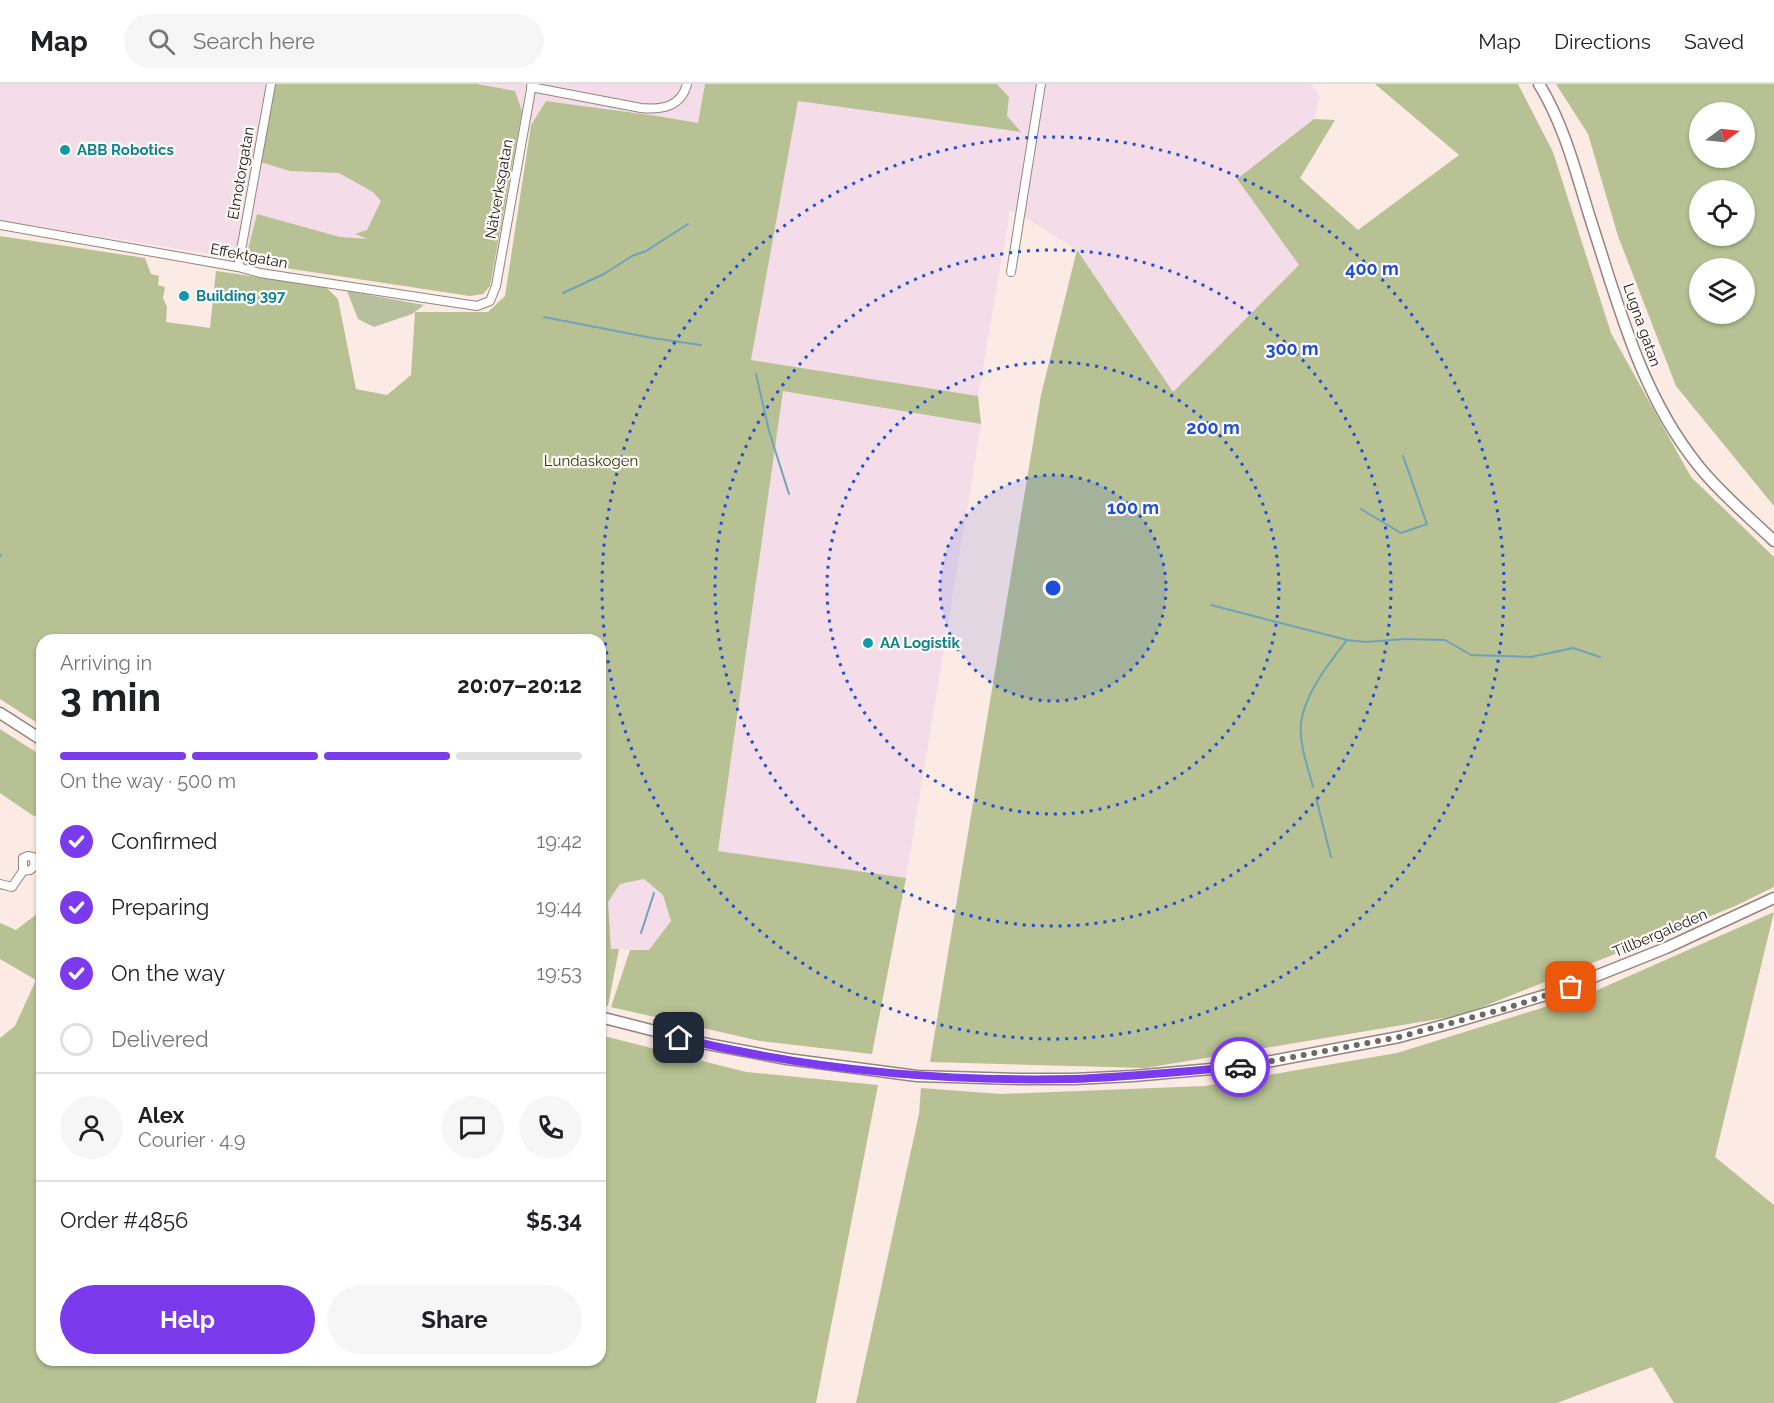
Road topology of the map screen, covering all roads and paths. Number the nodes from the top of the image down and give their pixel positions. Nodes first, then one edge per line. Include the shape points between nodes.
1 (271, 84) edge
2 (687, 84) edge
3 (1041, 84) edge
4 (1539, 84) edge
5 (532, 85) edge
6 (0, 225) edge
7 (238, 267) junction
8 (1011, 272) dead end
9 (492, 298) joint
10 (1774, 541) edge
11 (0, 713) edge
12 (36, 736) edge
13 (23, 870) dead end
14 (0, 884) edge
15 (1774, 898) edge
16 (606, 1019) edge

1 - 7 street, Elmotorgatan
2 - 5 street via 677,102 660,109
3 - 8 street
4 - 10 main road, Lugna gatan via 1568,149 1631,343 1652,393 1698,465
5 - 9 street, Nätverksgatan
6 - 7 street, Effektgatan
7 - 9 street, Effektgatan via 470,306
11 - 12 main road
13 - 14 street via 12,887
15 - 16 main road, Tillbergaleden via 1666,948 1556,992 1399,1037 1245,1066 1074,1078 917,1076 702,1043

